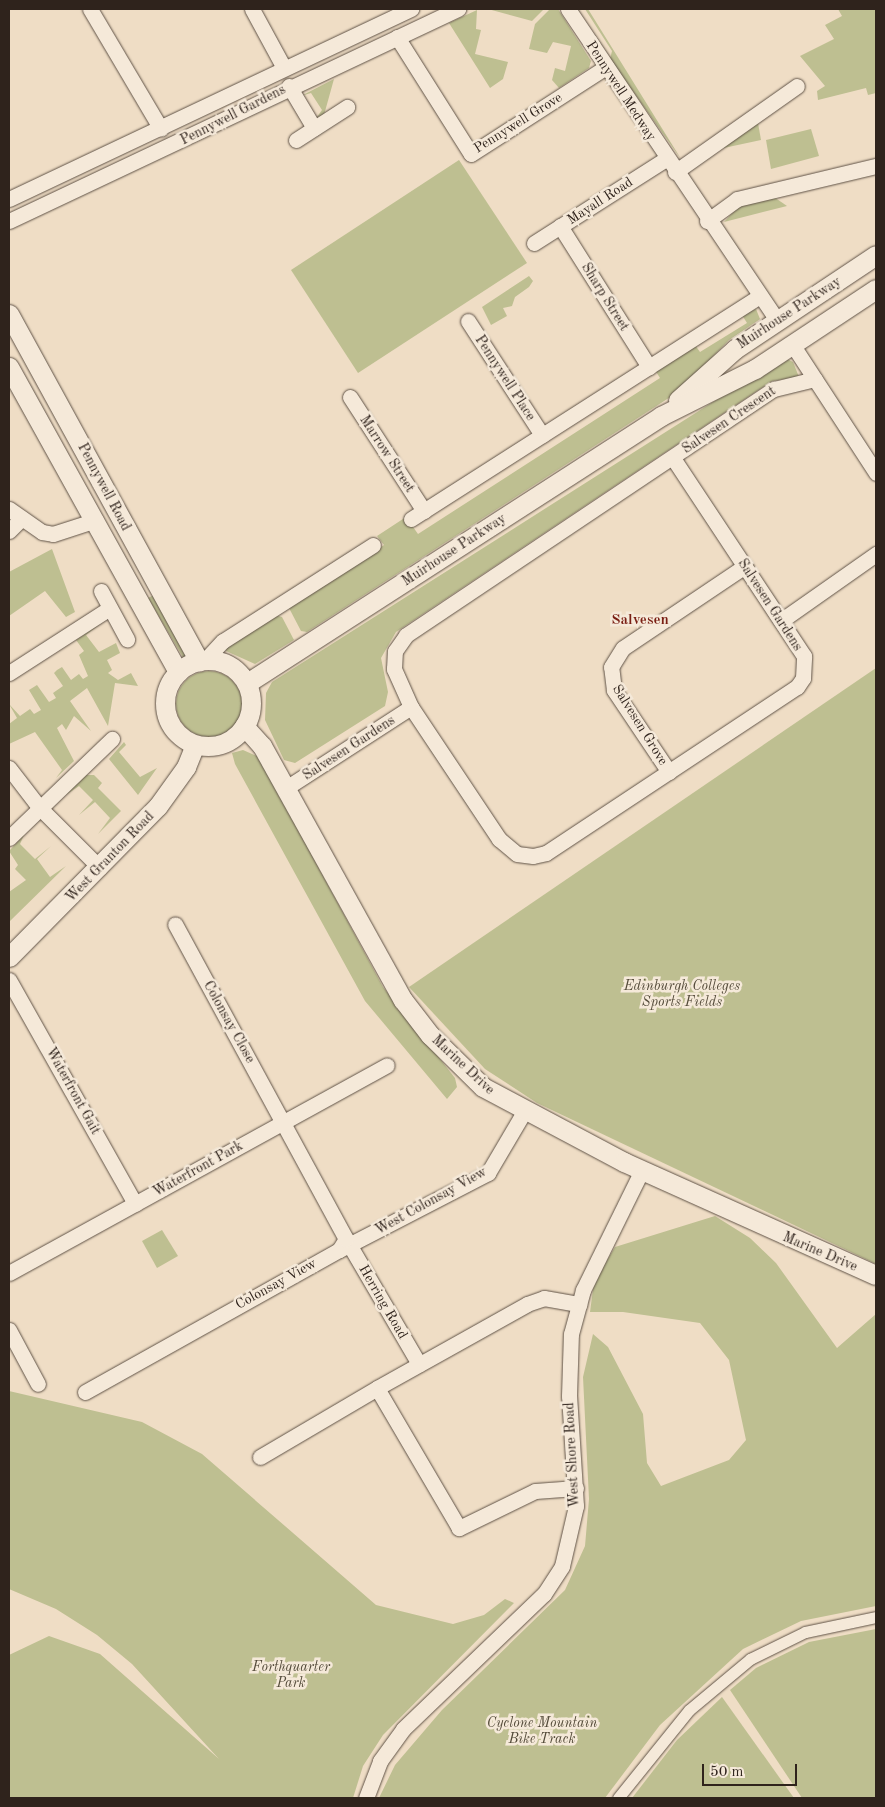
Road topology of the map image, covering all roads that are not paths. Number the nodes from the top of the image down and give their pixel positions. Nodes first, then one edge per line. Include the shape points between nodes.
1 (90, 9) edge
2 (252, 9) edge
3 (458, 9) edge
4 (568, 9) edge
5 (403, 10) edge
6 (356, 34) junction
7 (397, 37) junction
8 (364, 52) junction
9 (283, 66) junction
10 (606, 68) junction
11 (289, 86) junction
12 (797, 86) dead end
13 (347, 107) dead end
14 (314, 128) junction
15 (161, 129) junction
16 (296, 140) dead end
17 (666, 159) junction
18 (876, 166) edge
19 (675, 172) junction
20 (9, 199) edge
21 (707, 221) junction
22 (9, 222) edge
23 (560, 226) junction
24 (534, 243) dead end
25 (876, 255) edge
26 (876, 289) edge
27 (760, 296) junction
28 (9, 314) edge
29 (777, 320) junction
30 (468, 321) dead end
31 (792, 344) junction
32 (9, 366) edge
33 (649, 367) junction
34 (815, 379) junction
35 (350, 397) dead end
36 (661, 416) junction
37 (542, 435) junction
38 (673, 458) junction
39 (875, 469) edge
40 (9, 509) edge
41 (22, 518) junction
42 (96, 520) junction
43 (9, 531) edge
44 (373, 545) dead end
45 (876, 554) edge
46 (745, 566) junction
47 (102, 591) dead end
48 (110, 608) junction
49 (782, 620) junction
50 (127, 639) dead end
51 (202, 660) junction
52 (178, 672) junction
53 (9, 673) edge
54 (247, 684) junction
55 (411, 707) junction
56 (244, 726) junction
57 (112, 739) dead end
58 (195, 744) junction
59 (9, 768) edge
60 (669, 772) junction
61 (286, 788) junction
62 (39, 807) junction
63 (9, 838) edge
64 (100, 868) junction
65 (175, 924) dead end
66 (9, 957) edge
67 (9, 980) edge
68 (387, 1065) dead end
69 (524, 1112) junction
70 (284, 1121) junction
71 (642, 1170) junction
72 (135, 1204) junction
73 (345, 1245) junction
74 (9, 1273) edge
75 (876, 1275) edge
76 (579, 1304) junction
77 (9, 1330) edge
78 (419, 1364) junction
79 (38, 1384) dead end
80 (377, 1388) junction
81 (86, 1392) dead end
82 (260, 1457) dead end
83 (576, 1488) junction
84 (876, 1617) edge
85 (366, 1798) edge
86 (618, 1798) edge

1 - 15 street
2 - 9 street
3 - 7 street, Pennywell Gardens
4 - 10 street, Pennywell Medway
5 - 6 street, Pennywell Gardens
6 - 8 street
6 - 9 street, Pennywell Gardens
7 - 8 street, Pennywell Gardens
7 - 10 street, Pennywell Grove via 472,154
8 - 11 street, Pennywell Gardens
9 - 15 street, Pennywell Gardens
10 - 17 street, Pennywell Medway
11 - 14 street
11 - 22 street, Pennywell Gardens via 156,155
12 - 19 street
13 - 14 street
14 - 16 street
15 - 20 street, Pennywell Gardens
17 - 19 street, Pennywell Medway
17 - 23 street, Mayall Road
18 - 21 street via 737,199
19 - 21 street, Pennywell Medway
21 - 27 street, Pennywell Medway
23 - 24 street, Mayall Road
23 - 33 street, Sharp Street
25 - 29 street, Muirhouse Parkway
26 - 31 street, Muirhouse Parkway
27 - 29 street, Pennywell Medway
27 - 33 street
28 - 51 street, Pennywell Road
29 - 36 street, Muirhouse Parkway via 735,349
30 - 37 street, Pennywell Place
31 - 34 street
31 - 36 street, Muirhouse Parkway via 755,369
32 - 42 street, Pennywell Road
33 - 37 street
34 - 38 street, Salvesen Crescent via 774,389
34 - 39 street
35 - 37 street, Marrow Street via 418,515
36 - 54 street, Muirhouse Parkway
38 - 46 street, Salvesen Gardens
38 - 55 street, Salvesen Gardens via 406,634 396,651 394,669
40 - 41 street
41 - 42 street via 53,534
41 - 43 street
42 - 52 street, Pennywell Road
44 - 51 street via 223,641
45 - 49 street
46 - 49 street, Salvesen Gardens
46 - 60 street, Salvesen Grove via 624,648 611,667 614,690
47 - 48 street
48 - 50 street
48 - 53 street
49 - 60 street, Salvesen Gardens via 804,656 803,678 797,687
51 - 52 street
51 - 54 street via 233,668
52 - 58 street via 167,688 165,713 174,730
54 - 56 street via 251,710
55 - 60 street, Salvesen Gardens via 499,840 525,857 546,853
55 - 61 street, Salvesen Gardens
56 - 58 street via 225,743
56 - 61 street, Marine Drive via 262,746
57 - 62 street
58 - 64 street, West Granton Road via 186,767 158,806
59 - 62 street
61 - 69 street, Marine Drive via 403,1000 457,1063 483,1087
62 - 63 street
62 - 64 street
64 - 66 street, West Granton Road
65 - 70 street, Colonsay Close
67 - 72 street, Waterfront Gait
68 - 70 street, Waterfront Park
69 - 71 street, Marine Drive
69 - 73 street, West Colonsay View via 488,1173
70 - 72 street, Waterfront Park
70 - 73 street
71 - 75 street, Marine Drive
71 - 76 street, West Shore Road
72 - 74 street, Waterfront Park
73 - 78 street, Herring Road
73 - 81 street, Colonsay View
76 - 78 street via 544,1298 527,1304
76 - 83 street, West Shore Road via 571,1334 569,1396
77 - 79 street
78 - 80 street
80 - 82 street
80 - 83 street via 459,1528 536,1491
83 - 85 street, West Shore Road via 568,1550 554,1580 519,1620 403,1729 380,1761
84 - 86 street via 805,1632 750,1659 684,1716

